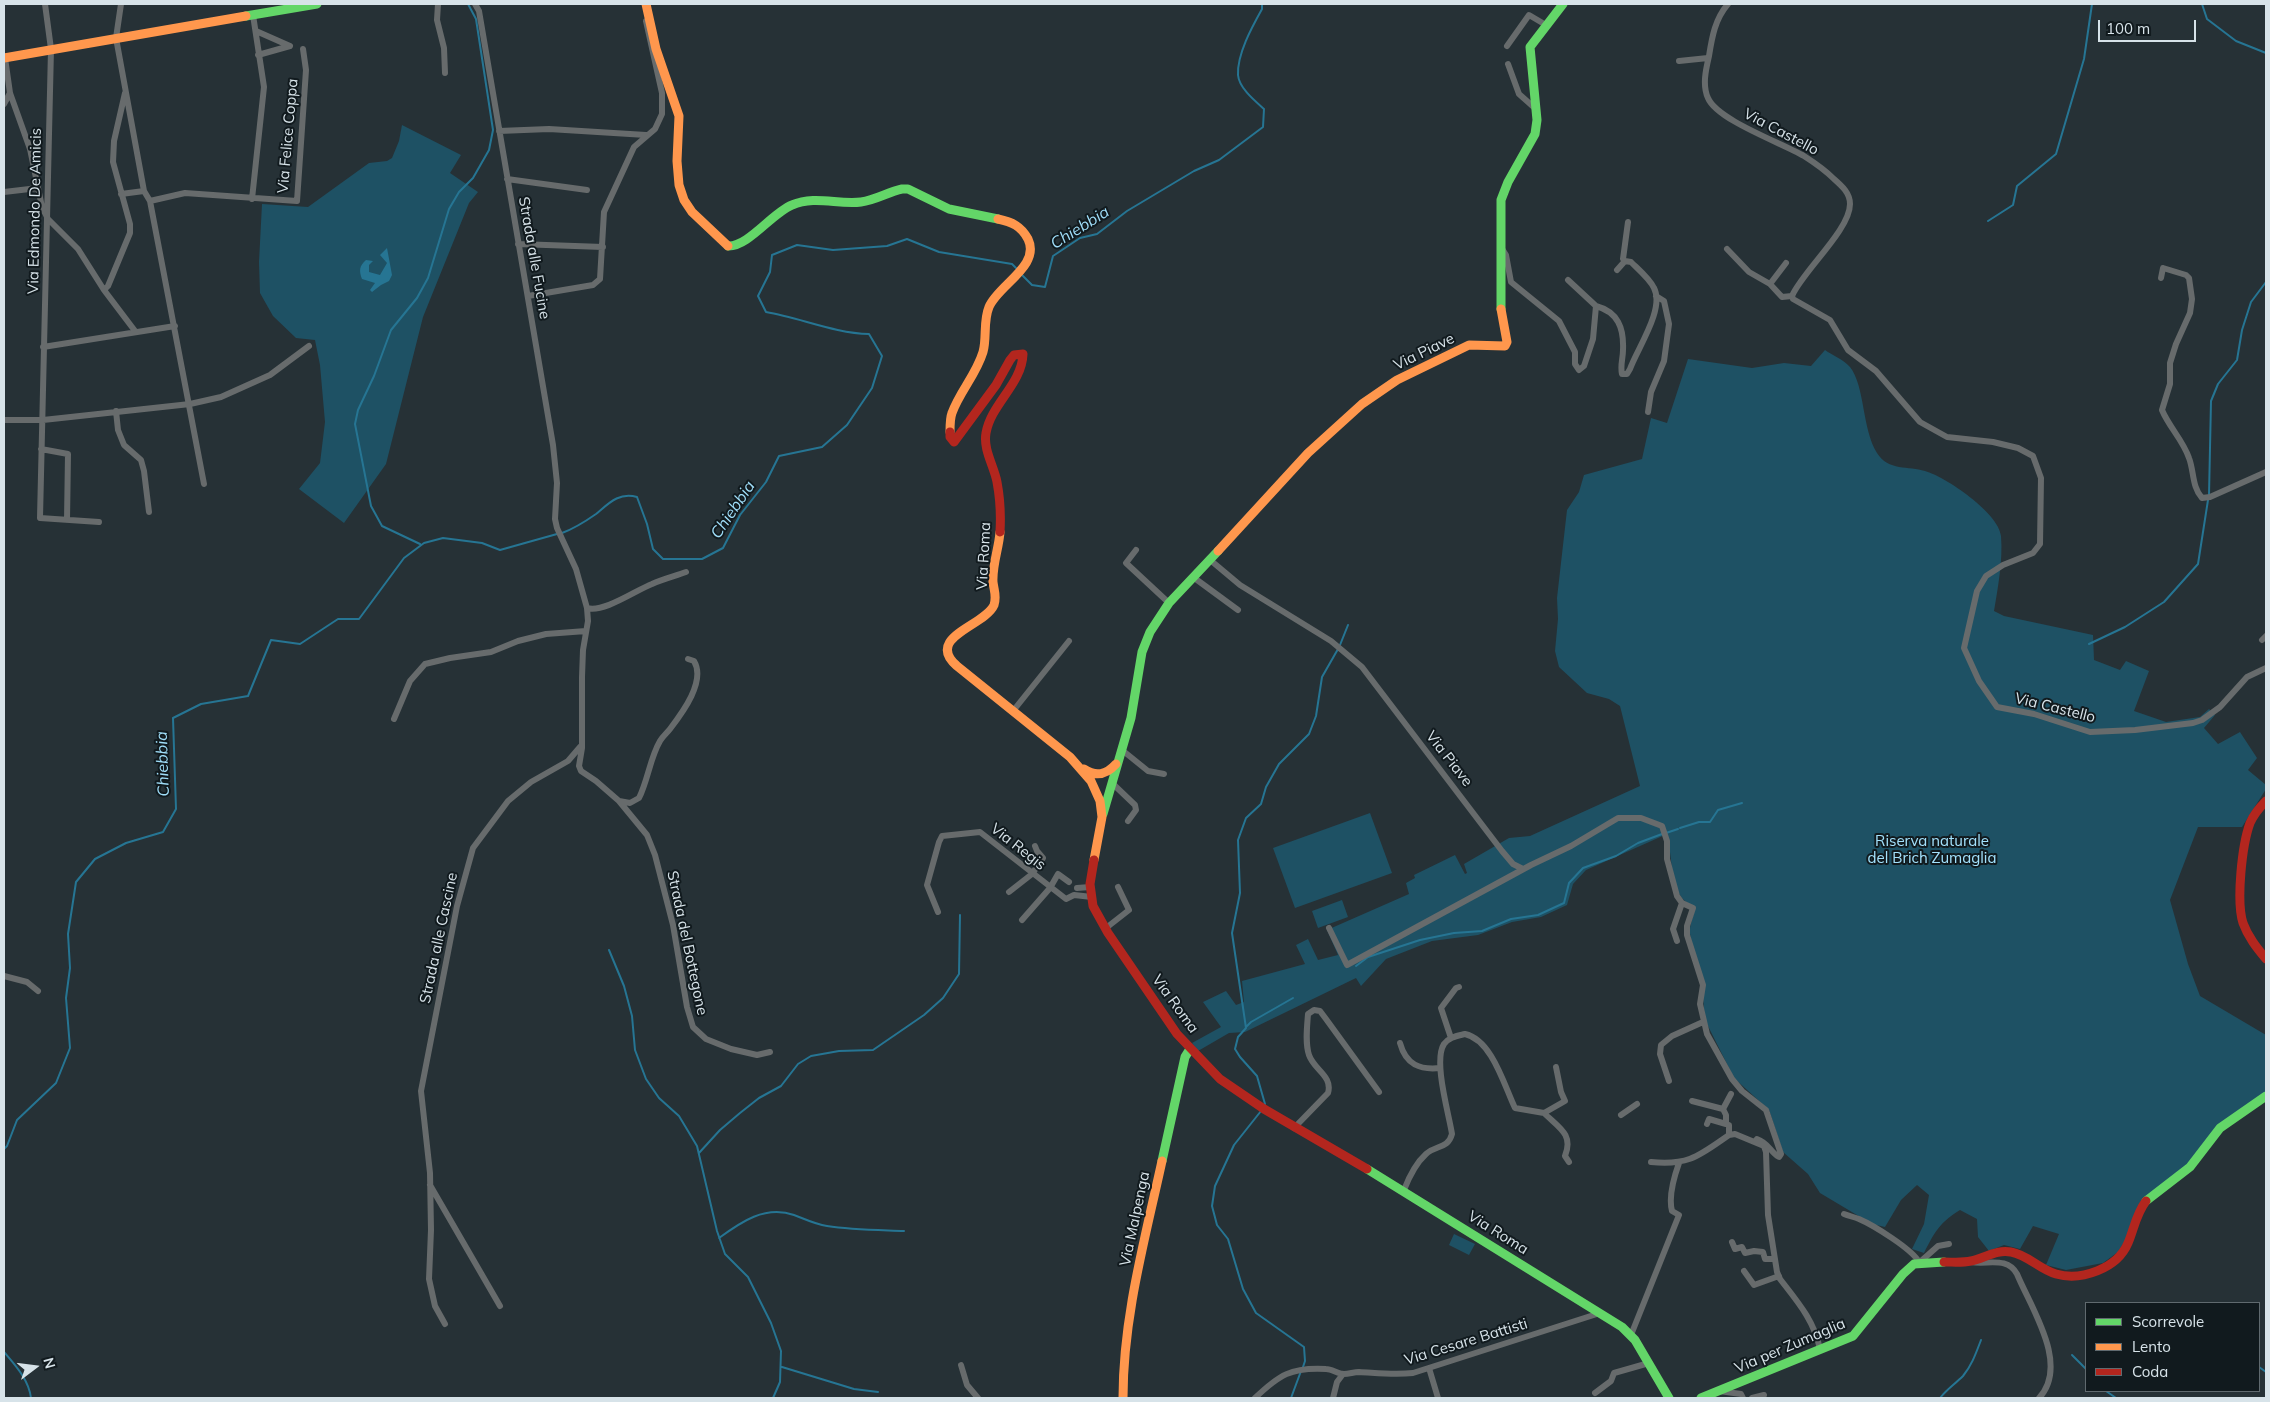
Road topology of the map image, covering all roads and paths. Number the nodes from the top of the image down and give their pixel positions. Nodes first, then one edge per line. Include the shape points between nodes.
1 (45, 4) edge
2 (121, 4) edge
3 (318, 4) edge
4 (438, 4) edge
5 (475, 4) edge
6 (646, 4) edge
7 (1563, 4) edge
8 (1728, 4) edge
9 (283, 7) edge
10 (253, 15) junction
11 (1546, 25) junction
12 (256, 31) junction
13 (116, 38) junction
14 (1507, 46) dead end
15 (303, 49) dead end
16 (51, 50) junction
17 (258, 55) junction
18 (4, 58) edge
19 (1708, 58) junction
20 (1679, 61) dead end
21 (1508, 64) dead end
22 (445, 73) dead end
23 (126, 90) junction
24 (10, 94) junction
25 (4, 104) edge
26 (1537, 110) junction
27 (499, 131) junction
28 (646, 135) junction
29 (507, 180) junction
30 (38, 188) junction
31 (587, 190) dead end
32 (144, 191) junction
33 (4, 192) edge
34 (121, 194) junction
35 (252, 199) junction
36 (150, 201) junction
37 (48, 219) junction
38 (1628, 222) dead end
39 (518, 244) junction
40 (1501, 246) junction
41 (603, 247) junction
42 (1727, 249) dead end
43 (1625, 261) junction
44 (1786, 263) dead end
45 (1617, 270) dead end
46 (2161, 278) dead end
47 (1568, 280) dead end
48 (1770, 284) junction
49 (104, 290) junction
50 (528, 296) junction
51 (1656, 296) junction
52 (1792, 296) junction
53 (1596, 306) junction
54 (175, 326) junction
55 (135, 331) junction
56 (309, 346) dead end
57 (43, 347) junction
58 (190, 404) junction
59 (116, 410) junction
60 (1648, 412) dead end
61 (4, 420) edge
62 (43, 420) junction
63 (41, 449) junction
64 (2266, 472) edge
65 (204, 484) dead end
66 (148, 512) dead end
67 (555, 518) joint
68 (68, 520) junction
69 (99, 522) dead end
70 (1136, 550) dead end
71 (1209, 559) junction
72 (686, 572) dead end
73 (1193, 577) junction
74 (1169, 603) junction
75 (588, 608) junction
76 (1238, 610) dead end
77 (586, 632) junction
78 (1069, 641) dead end
79 (688, 659) dead end
80 (2266, 668) edge
81 (1013, 711) junction
82 (394, 719) dead end
83 (581, 746) junction
84 (1122, 750) junction
85 (1074, 760) junction
86 (1118, 762) junction
87 (1101, 774) junction
88 (1164, 774) dead end
89 (1112, 782) junction
90 (1093, 786) junction
91 (2266, 800) edge
92 (619, 801) junction
93 (1102, 817) junction
94 (1128, 821) dead end
95 (1036, 846) dead end
96 (1523, 869) junction
97 (1032, 874) junction
98 (1068, 882) dead end
99 (1090, 887) junction
100 (1118, 887) dead end
101 (1050, 888) junction
102 (1077, 888) dead end
103 (1009, 892) dead end
104 (1092, 897) junction
105 (1682, 903) junction
106 (938, 912) dead end
107 (1022, 920) dead end
108 (1106, 928) junction
109 (1328, 928) dead end
110 (1676, 941) dead end
111 (2266, 959) edge
112 (4, 976) edge
113 (1459, 987) dead end
114 (38, 991) dead end
115 (1703, 1022) junction
116 (1452, 1038) junction
117 (1400, 1044) dead end
118 (1190, 1049) junction
119 (770, 1052) dead end
120 (1556, 1067) dead end
121 (1440, 1068) junction
122 (1669, 1081) dead end
123 (1379, 1092) dead end
124 (1732, 1094) dead end
125 (2266, 1096) edge
126 (1692, 1101) dead end
127 (1637, 1104) dead end
128 (1723, 1109) junction
129 (1544, 1113) junction
130 (1621, 1115) dead end
131 (1707, 1124) dead end
132 (1726, 1124) junction
133 (1294, 1128) junction
134 (1729, 1135) junction
135 (1755, 1142) junction
136 (1569, 1162) dead end
137 (1652, 1162) dead end
138 (1679, 1163) junction
139 (430, 1184) junction
140 (1404, 1190) junction
141 (1844, 1214) dead end
142 (1732, 1242) dead end
143 (1949, 1244) dead end
144 (1775, 1259) junction
145 (1920, 1262) junction
146 (1970, 1262) junction
147 (1744, 1272) dead end
148 (1779, 1276) junction
149 (500, 1306) dead end
150 (1600, 1313) junction
151 (445, 1324) dead end
152 (1631, 1335) junction
153 (1820, 1349) junction
154 (1649, 1363) junction
155 (961, 1365) dead end
156 (1429, 1368) junction
157 (1343, 1374) junction
158 (1719, 1391) junction
159 (1595, 1393) dead end
160 (1764, 1395) dead end
161 (978, 1398) edge
162 (1123, 1398) edge
163 (1255, 1398) edge
164 (1332, 1398) edge
165 (1438, 1398) edge
166 (1669, 1398) edge
167 (1701, 1398) edge
168 (1743, 1398) edge
169 (1752, 1398) edge
170 (2039, 1398) edge

1 - 16 street, Via Edmondo De Amicis
2 - 13 street
3 - 9 street
4 - 22 street via 437,20 444,48
5 - 27 street, Strada alle Fucine via 479,11
6 - 28 street via 644,11 662,114
6 - 81 street, Via Roma via 656,49 679,116 679,185 692,212 726,245 739,244 797,202 861,202 900,189 908,189 949,209 1015,223 1025,234 1031,246 1027,263 995,296 988,309 984,350 978,371 951,414 949,426 954,442 960,438 1008,363 1018,354 1023,354 1022,367 1000,401 985,435 985,447 996,481 1000,527 993,581 996,597 988,615 952,638 947,650 960,668
7 - 11 street, Via Piave
8 - 19 street, Via Castello via 1713,30
9 - 10 street
10 - 12 street
10 - 13 street
11 - 14 street via 1529,15
11 - 26 street, Via Piave via 1530,47
12 - 17 street
12 - 17 street via 290,46
13 - 16 street
13 - 23 street
15 - 35 street, Via Felice Coppa via 306,70 297,202
16 - 18 street
16 - 37 street, Via Edmondo De Amicis
17 - 35 street via 264,88
18 - 24 street
19 - 20 street
19 - 52 street, Via Castello via 1705,80 1708,98 1718,110 1804,156 1827,172 1849,195 1850,206 1842,225
21 - 26 street via 1519,94
23 - 32 street
23 - 34 street via 114,141 113,162
24 - 25 street
24 - 30 street via 30,149
26 - 40 street, Via Piave via 1535,134 1501,200
27 - 28 street via 549,129
27 - 29 street, Strada alle Fucine
28 - 41 street via 634,147 604,212
29 - 31 street
29 - 39 street, Strada alle Fucine
30 - 33 street
30 - 37 street
32 - 34 street
32 - 36 street
34 - 49 street via 130,233
35 - 36 street, Via Felice Coppa via 185,193
36 - 54 street
37 - 49 street via 78,249
37 - 57 street, Via Edmondo De Amicis
38 - 43 street
39 - 41 street
39 - 50 street, Strada alle Fucine
40 - 53 street via 1511,282 1559,321 1575,352 1575,364 1579,370 1584,366 1594,339
40 - 71 street, Via Piave via 1500,302 1506,346 1469,345 1376,393 1308,452
41 - 50 street via 598,282
42 - 48 street, Via Castello via 1749,272
43 - 45 street
43 - 51 street via 1635,266 1654,288
44 - 48 street
46 - 64 street via 2164,268 2189,278 2190,312 2170,363 2170,384 2162,410 2185,447 2196,490 2202,498 2208,498
47 - 53 street
48 - 52 street, Via Castello via 1782,297
49 - 55 street
50 - 67 street, Strada alle Fucine via 553,445 557,484
51 - 53 street via 1651,323 1627,374 1622,374 1620,366 1623,350 1618,319 1611,311
51 - 60 street via 1664,302 1669,324 1664,361 1651,392
52 - 80 street, Via Castello via 1830,320 1848,350 1876,370 1920,422 1947,437 1993,442 2018,448 2033,456 2041,478 2040,544 2033,553 1986,576 1977,591 1964,648 1979,681 1997,707 2034,714 2090,732 2193,723 2220,707 2247,677
54 - 55 street
54 - 58 street
55 - 57 street
56 - 58 street via 255,384
57 - 62 street, Via Edmondo De Amicis
58 - 59 street
58 - 65 street
59 - 62 street
59 - 66 street via 118,430 124,445 141,460
61 - 62 street
62 - 63 street, Via Edmondo De Amicis
63 - 68 street via 68,454
63 - 68 street, Via Edmondo De Amicis via 40,518
67 - 75 street, Strada del Bottegone
68 - 69 street
70 - 74 street via 1126,563
71 - 73 street, Via Piave
71 - 96 street, Via Piave via 1240,585 1331,641 1362,667 1502,851 1513,864
72 - 75 street via 651,584 602,608
73 - 74 street, Via Piave
73 - 76 street
74 - 84 street, Via Piave via 1150,632 1142,652 1134,705
75 - 77 street, Strada del Bottegone
77 - 82 street via 546,634 492,652 425,664 410,681
77 - 83 street, Strada del Bottegone
78 - 81 street
79 - 92 street via 694,660 698,667 693,690 670,730 660,740 639,798 630,803
81 - 85 street, Via Roma
83 - 92 street, Strada del Bottegone via 580,769
83 - 139 street, Strada alle Cascine via 568,761 531,782 508,801 469,858 421,1091
84 - 86 street, Via Piave
84 - 88 street via 1148,771
85 - 87 street via 1088,772
85 - 90 street, Via Roma
86 - 87 street via 1109,772
86 - 89 street, Via Piave
87 - 90 street
89 - 90 street via 1107,786
89 - 93 street, Via Piave
89 - 94 street via 1135,805 1136,810
90 - 93 street, Via Roma via 1100,801
91 - 111 street via 2248,830 2240,909 2246,932
92 - 119 street, Strada del Bottegone via 647,835 655,855 693,1027 706,1039 731,1049 757,1055
93 - 99 street, Via Roma
95 - 97 street via 1043,858
96 - 105 street via 1618,818 1641,818 1662,826 1667,841 1667,859
96 - 109 street via 1347,965
97 - 101 street, Via Regis
97 - 103 street
97 - 106 street, Via Regis via 980,832 942,836 927,884
98 - 101 street via 1058,874
99 - 102 street
99 - 104 street, Via Roma
100 - 108 street via 1129,910
101 - 104 street, Via Regis via 1066,899 1074,895
101 - 107 street
104 - 108 street, Via Roma via 1093,906
105 - 110 street via 1673,929
105 - 115 street via 1693,908 1687,935 1703,985 1700,1004
108 - 118 street, Via Roma
112 - 114 street via 27,982
113 - 116 street via 1441,1008
115 - 122 street via 1672,1036 1661,1045 1660,1054
115 - 135 street via 1732,1079 1766,1110 1781,1154 1779,1158 1768,1144 1757,1139
116 - 121 street via 1443,1046
116 - 129 street via 1465,1034 1480,1041 1488,1050 1515,1108
117 - 121 street via 1406,1058 1417,1067
118 - 133 street, Via Roma via 1220,1078
118 - 162 street, Via Malpenga via 1183,1066 1128,1318
120 - 129 street via 1565,1101
121 - 140 street via 1452,1134 1446,1145 1427,1153 1412,1171
123 - 133 street via 1326,1019 1314,1010 1308,1014 1307,1048 1330,1087
124 - 128 street
125 - 146 street via 2218,1130 2194,1164 2144,1204 2126,1248 2120,1257 2101,1269 2079,1275 2058,1275 2045,1272 2032,1261 2005,1250
126 - 128 street
127 - 130 street
128 - 132 street
129 - 136 street via 1568,1139 1569,1146 1564,1156
131 - 132 street via 1709,1119
132 - 134 street via 1729,1125
133 - 140 street, Via Roma
134 - 135 street via 1735,1134
134 - 138 street via 1690,1160
135 - 144 street via 1764,1146 1766,1152 1768,1214
137 - 138 street
138 - 152 street via 1670,1204 1672,1211 1679,1215
139 - 149 street
139 - 151 street, Strada alle Cascine via 428,1279 435,1306
140 - 150 street, Via Roma
141 - 145 street via 1858,1218 1908,1250
142 - 144 street via 1735,1249 1742,1247 1745,1253 1763,1252 1765,1259
143 - 145 street via 1938,1246
144 - 148 street
145 - 146 street
145 - 153 street, Via per Zumaglia via 1903,1274 1854,1336
146 - 170 street via 2005,1262 2018,1274 2050,1353 2049,1384
147 - 148 street via 1754,1285
148 - 153 street via 1808,1315 1817,1332
150 - 152 street, Via Roma
150 - 156 street, Via Cesare Battisti
152 - 154 street, Via Roma
153 - 158 street, Via per Zumaglia
154 - 159 street via 1614,1373 1612,1381
154 - 166 street, Via Roma
155 - 161 street via 967,1384
156 - 157 street, Via Cesare Battisti via 1392,1375
156 - 165 street
157 - 163 street, Via Cesare Battisti via 1328,1369 1288,1372
157 - 164 street
158 - 167 street, Via per Zumaglia
158 - 168 street via 1741,1394
160 - 169 street

